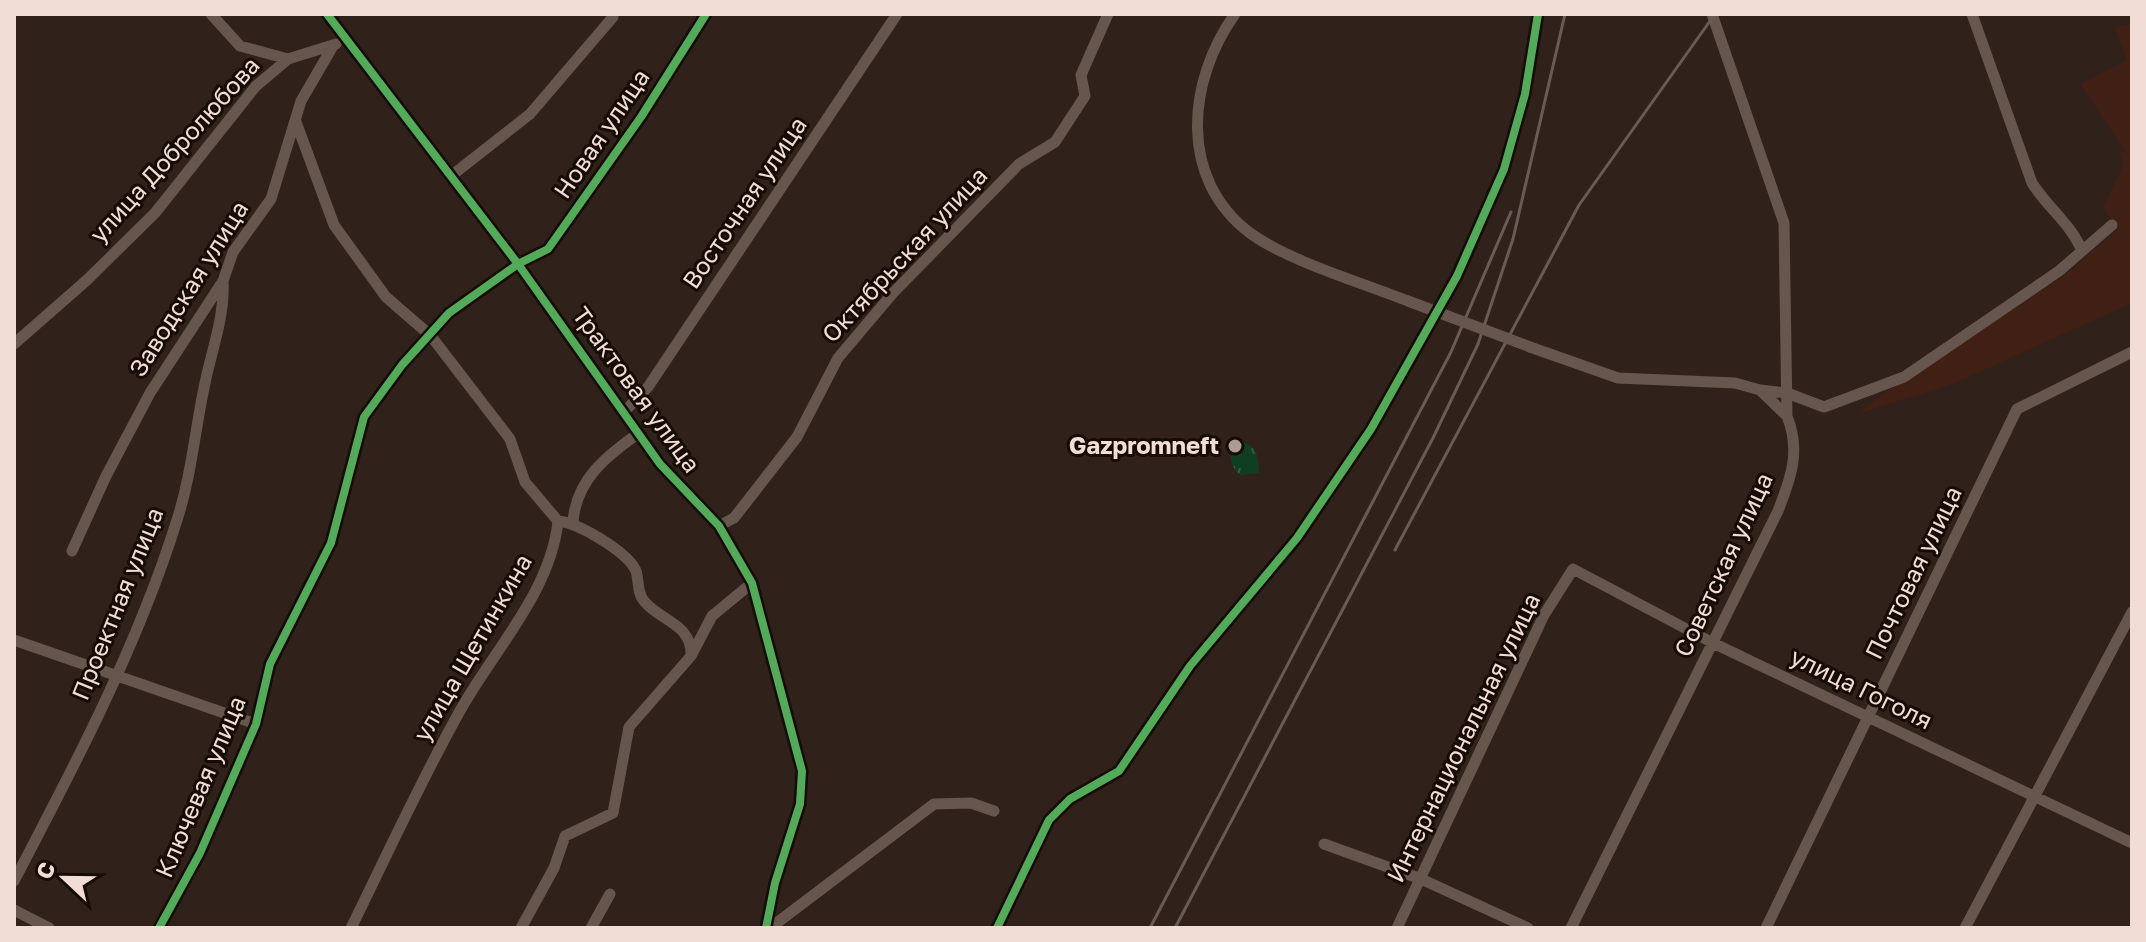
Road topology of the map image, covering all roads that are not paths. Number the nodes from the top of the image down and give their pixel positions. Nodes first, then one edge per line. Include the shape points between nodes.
1 (211, 14) edge
2 (327, 14) edge
3 (706, 14) edge
4 (897, 14) edge
5 (1108, 14) edge
6 (1235, 14) edge
7 (1538, 14) edge
8 (1712, 14) edge
9 (1972, 14) edge
10 (613, 17) dead end
11 (346, 39) junction
12 (333, 46) junction
13 (288, 59) junction
14 (296, 122) junction
15 (451, 176) junction
16 (2112, 225) dead end
17 (2082, 251) junction
18 (518, 264) junction
19 (223, 281) junction
20 (431, 336) junction
21 (14, 344) edge
22 (2132, 352) edge
23 (1760, 390) junction
24 (1787, 393) junction
25 (624, 412) junction
26 (1787, 416) junction
27 (639, 433) junction
28 (558, 521) junction
29 (573, 522) junction
30 (719, 526) junction
31 (72, 551) dead end
32 (1573, 569) joint
33 (752, 583) junction
34 (2132, 612) edge
35 (14, 640) edge
36 (1713, 643) junction
37 (691, 656) junction
38 (116, 674) junction
39 (1869, 718) junction
40 (256, 724) junction
41 (2035, 796) junction
42 (994, 811) dead end
43 (2132, 843) edge
44 (1324, 844) dead end
45 (1421, 879) junction
46 (14, 881) edge
47 (610, 894) dead end
48 (14, 910) edge
49 (49, 928) edge
50 (159, 928) edge
51 (351, 928) edge
52 (521, 928) edge
53 (591, 928) edge
54 (768, 928) edge
55 (997, 928) edge
56 (1397, 928) edge
57 (1528, 928) edge
58 (1571, 928) edge
59 (1766, 928) edge
60 (1965, 928) edge

1 - 13 street via 240,46
2 - 11 street, Трактовая улица
3 - 18 street, Новая улица via 548,249
4 - 25 street, Восточная улица via 648,387
5 - 30 street, Октябрьская улица via 1081,75 1085,96 1055,142 1019,164 893,293 838,358 797,437 769,475 734,518
6 - 23 street, bridge via 1201,80 1198,149 1222,207 1252,234 1408,301 1618,378 1735,383
7 - 55 street via 1525,94 1504,169 1457,276 1371,429 1297,538 1190,666 1119,771 1070,799 1049,820
8 - 24 street, Советская улица via 1784,223
9 - 17 street via 2032,183 2048,208 2074,231
10 - 15 street via 530,114
11 - 12 street, улица Добролюбова
11 - 15 street, Трактовая улица
12 - 13 street, улица Добролюбова
12 - 14 street, Заводская улица via 301,101
13 - 21 street, улица Добролюбова via 256,86 155,213
14 - 19 street, Заводская улица via 271,199 233,252
14 - 20 street via 334,225 386,297
15 - 18 street, Трактовая улица
16 - 17 street
17 - 24 street via 1904,377 1824,407
18 - 20 street, Ключевая улица via 449,313
18 - 25 street, Трактовая улица
19 - 31 street, Заводская улица via 150,393
19 - 38 street, Проектная улица via 224,308 178,518
20 - 28 street via 510,439 525,482
20 - 40 street, Ключевая улица via 364,417 331,543 270,664
22 - 39 street, Почтовая улица via 2017,409
23 - 24 street
23 - 26 street
24 - 26 street, Советская улица
25 - 27 street, Трактовая улица
26 - 36 street, Советская улица via 1795,462 1787,488
27 - 29 street via 593,471 574,507
27 - 30 street, Трактовая улица via 660,464
28 - 29 street
28 - 51 street, улица Щетинкина via 555,547 528,602 461,710
29 - 37 street via 635,570 642,600 684,632
30 - 33 street, Трактовая улица
32 - 36 street, улица Гоголя
32 - 45 street, Интернациональная улица via 1544,615
33 - 37 street via 712,616
33 - 54 street, Трактовая улица via 802,771 800,804 775,883
34 - 41 street
35 - 38 street
36 - 39 street, улица Гоголя
36 - 58 street, Советская улица
37 - 52 street via 629,727 613,813 565,836
38 - 40 street
38 - 46 street, Проектная улица
39 - 41 street, улица Гоголя
39 - 59 street, Почтовая улица
40 - 50 street, Ключевая улица via 200,853
41 - 43 street, улица Гоголя
41 - 60 street
42 - 54 street via 971,803 934,804
44 - 45 street
45 - 56 street, Интернациональная улица
45 - 57 street
47 - 53 street
48 - 49 street

